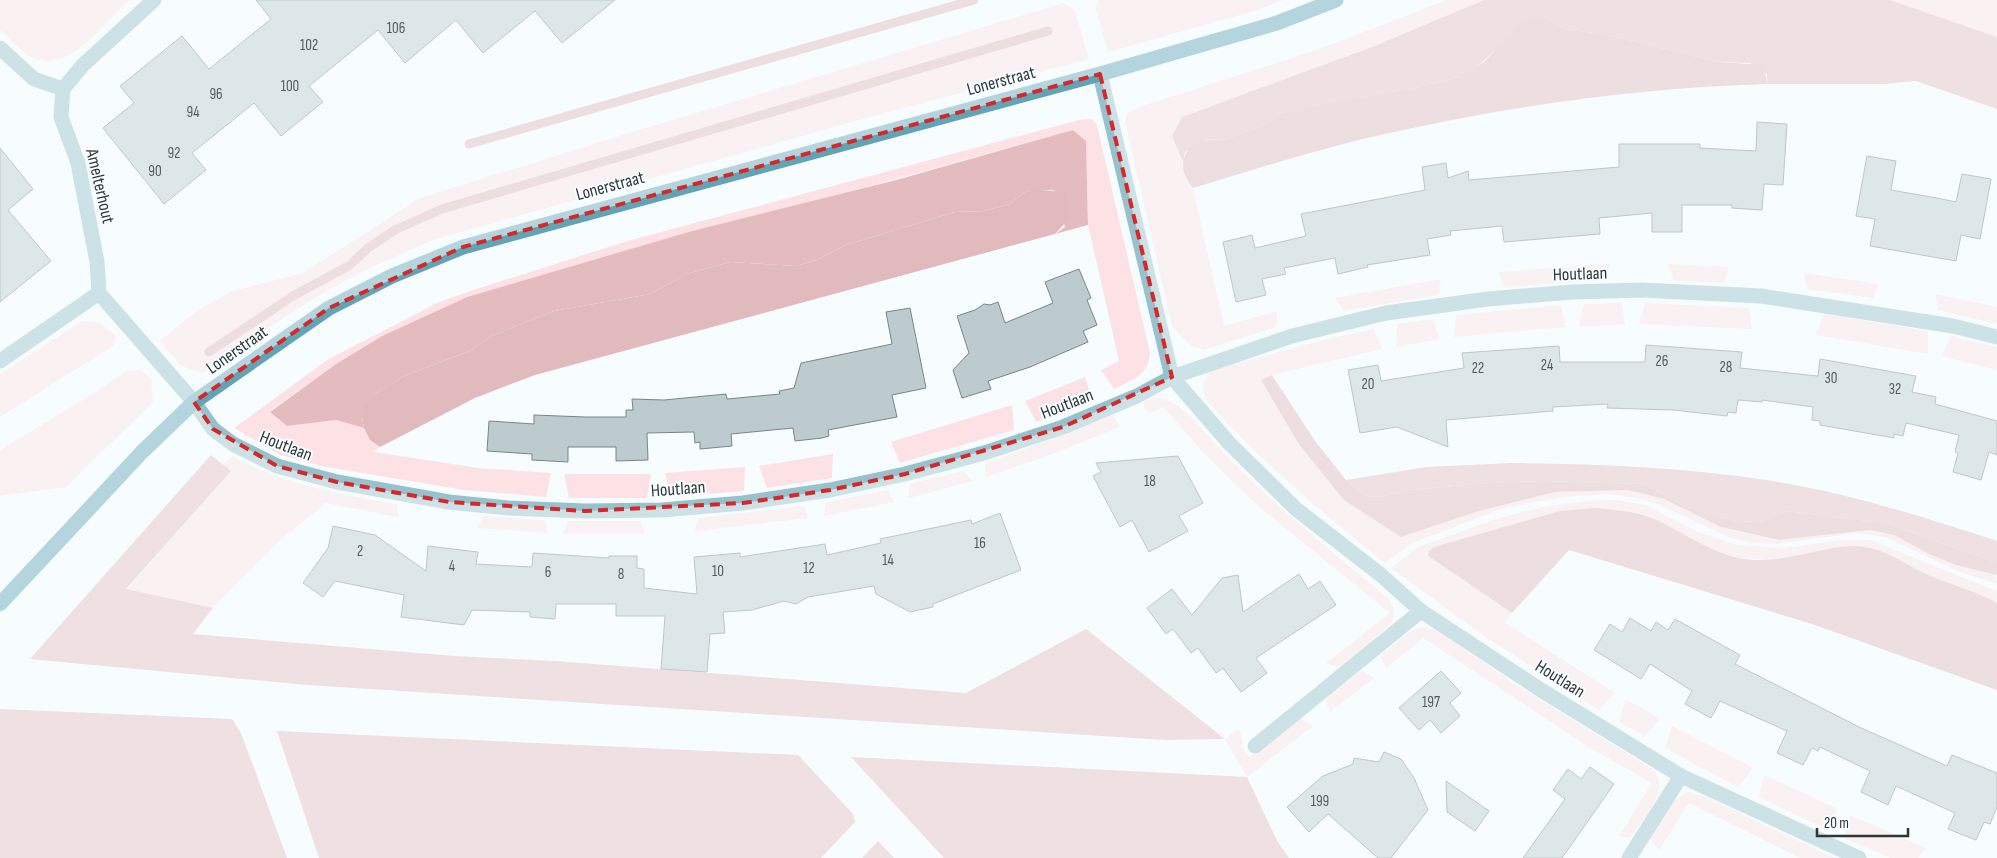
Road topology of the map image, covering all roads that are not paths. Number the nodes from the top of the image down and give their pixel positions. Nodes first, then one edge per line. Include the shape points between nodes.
1 (154, 0) edge
2 (1336, 0) edge
3 (0, 48) edge
4 (1100, 74) junction
5 (63, 89) junction
6 (98, 293) junction
7 (1997, 337) edge
8 (0, 361) edge
9 (1172, 377) junction
10 (194, 402) junction
11 (0, 604) edge
12 (1421, 611) junction
13 (1255, 746) dead end
14 (1681, 776) junction
15 (1629, 858) edge
16 (1860, 858) edge

1 - 5 street via 83,65
2 - 4 street, Lonerstraat via 1277,23
3 - 5 street via 34,79
4 - 9 street, Houtlaan
4 - 10 street, Lonerstraat via 463,246 392,276 329,308
5 - 6 street, Amelterhout via 61,117 78,163 97,262
6 - 8 street
6 - 10 street
7 - 9 street, Houtlaan via 1953,326 1761,296 1642,290 1572,292 1488,299 1386,314 1292,336
9 - 10 street, Houtlaan via 1138,396 1063,427 905,474 830,490 743,503 662,510 508,508 450,502 337,482 277,466 233,444 213,429
9 - 12 street, Houtlaan via 1229,443 1296,509 1381,575
10 - 11 street, Lonerstraat via 142,452
12 - 13 street
12 - 14 street, Houtlaan via 1540,690
14 - 15 street
14 - 16 street, Houtlaan

